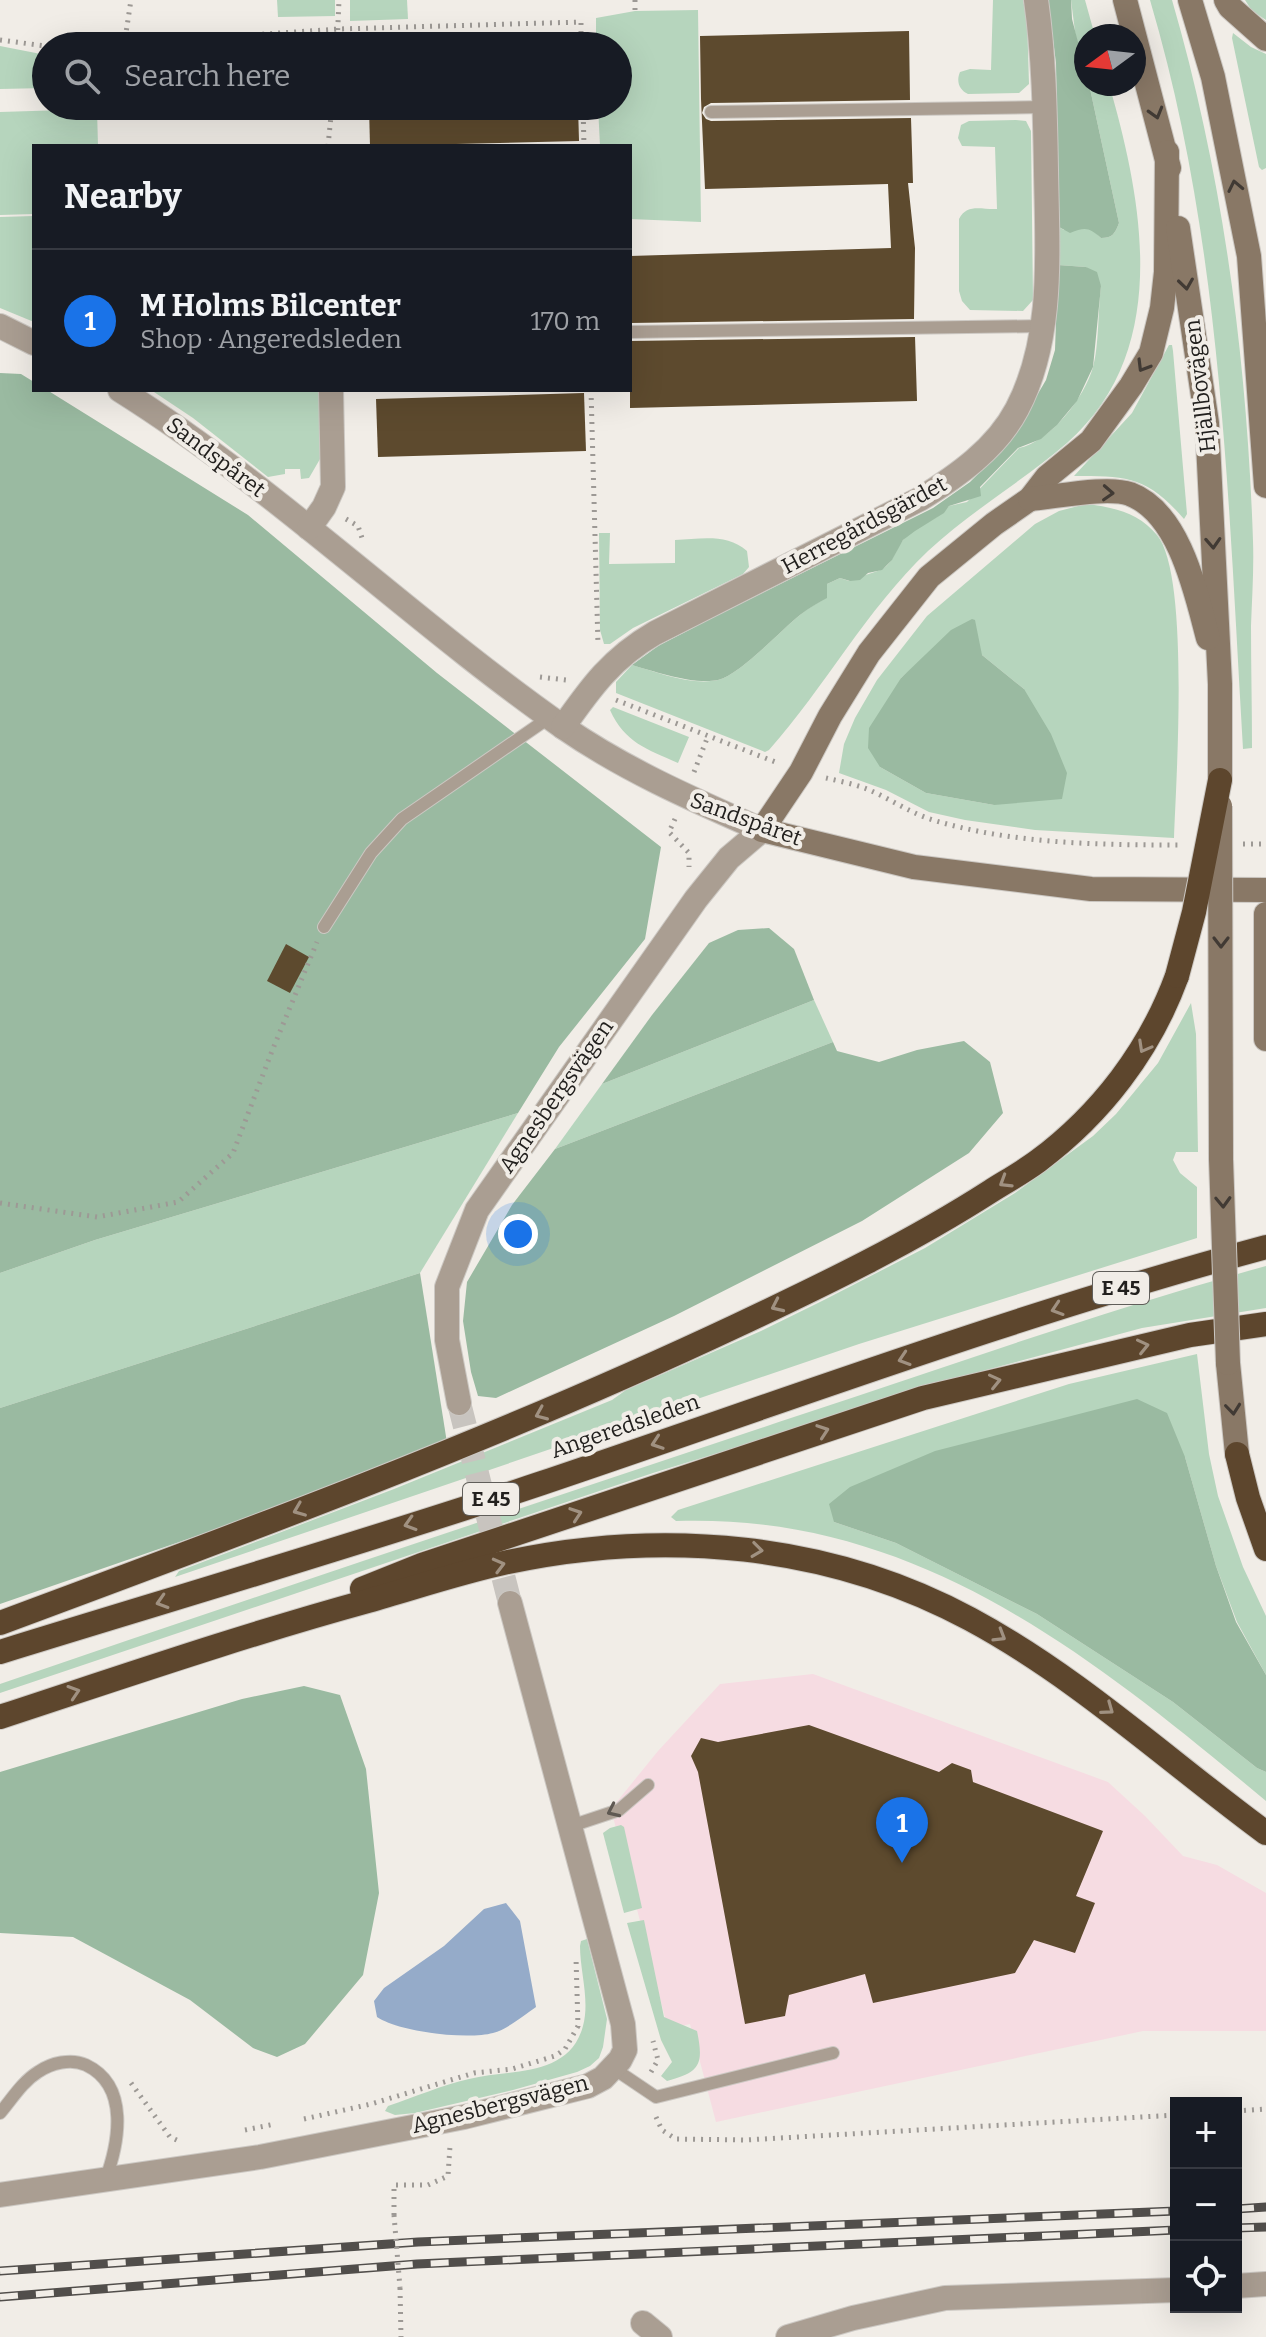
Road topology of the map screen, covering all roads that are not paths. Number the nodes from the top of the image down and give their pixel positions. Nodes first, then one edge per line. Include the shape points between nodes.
1 (1036, 0) edge
2 (1125, 0) edge
3 (1190, 0) edge
4 (1226, 0) edge
5 (1266, 39) edge
6 (1045, 107) junction
7 (711, 112) dead end
8 (1167, 152) junction
9 (0, 326) edge
10 (1042, 326) junction
11 (632, 332) edge
12 (32, 342) edge
13 (123, 392) edge
14 (331, 392) edge
15 (1266, 486) edge
16 (1030, 499) junction
17 (309, 528) junction
18 (1220, 684) junction
19 (557, 722) junction
20 (1220, 780) junction
21 (762, 830) junction
22 (1266, 890) edge
23 (1266, 914) edge
24 (324, 927) road end
25 (1266, 1039) edge
26 (1266, 1247) edge
27 (1266, 1324) edge
28 (459, 1403) tunnel mouth
29 (1237, 1454) joint
30 (1266, 1549) edge
31 (510, 1603) tunnel mouth
32 (0, 1623) edge
33 (267, 1629) junction
34 (0, 1652) edge
35 (0, 1717) edge
36 (648, 1785) dead end
37 (571, 1826) junction
38 (1266, 1833) edge
39 (833, 2053) dead end
40 (613, 2068) junction
41 (0, 2113) edge
42 (105, 2181) junction
43 (0, 2195) edge
44 (1266, 2284) edge
45 (1242, 2286) edge
46 (1170, 2290) edge
47 (788, 2337) edge

1 - 6 street, Herregårdsgärdet
2 -> 8 main road, Hjällbovägen
15 -> 3 main road via 1249,256 1213,77
4 - 5 main road
6 - 7 lane
6 - 10 street, Herregårdsgärdet
8 -> 16 main road via 1166,272 1151,353 1091,441 1047,477
8 -> 18 main road, Hjällbovägen via 1207,423
9 - 12 street
10 - 11 lane
10 - 19 street, Herregårdsgärdet via 1037,356 1016,410 957,476 655,633 611,664
13 - 17 street, Sandspåret
14 - 17 street via 333,487
16 -> 18 main road via 1129,494 1165,523 1190,573
16 - 21 main road via 929,577 869,653
17 - 19 street, Sandspåret
18 - 20 main road, Hjällbovägen
19 - 21 street, Sandspåret via 685,796
19 - 24 lane via 402,819 371,853
20 -> 29 main road, Hjällbovägen, bridge via 1221,1159 1228,1363
20 -> 32 highway, bridge via 1194,912 1165,1009 1137,1060 1038,1161 890,1250 665,1359 526,1420
21 - 22 main road, Sandspåret via 914,867 1091,889
21 - 28 street, Agnesbergsvägen via 729,858 696,899 477,1210 447,1287 447,1340
23 - 25 main road
26 -> 34 highway, Angeredsleden / E 45 via 1172,1272 539,1483
33 -> 27 highway via 422,1565 923,1398 1190,1335
29 - 30 highway
31 - 37 street, Agnesbergsvägen
35 -> 33 highway
33 -> 38 highway via 507,1562 612,1547 718,1546 812,1560 872,1576 968,1617 1054,1670
36 -> 37 lane via 619,1810
37 - 40 street, Agnesbergsvägen via 625,2038 625,2050
39 - 40 lane via 656,2097
40 - 42 street, Agnesbergsvägen via 588,2086 464,2117
41 - 42 lane via 40,2070 60,2062 81,2062 98,2071 112,2088 118,2117 115,2154
42 - 43 street, Agnesbergsvägen
44 - 45 street
46 - 47 street via 945,2298

